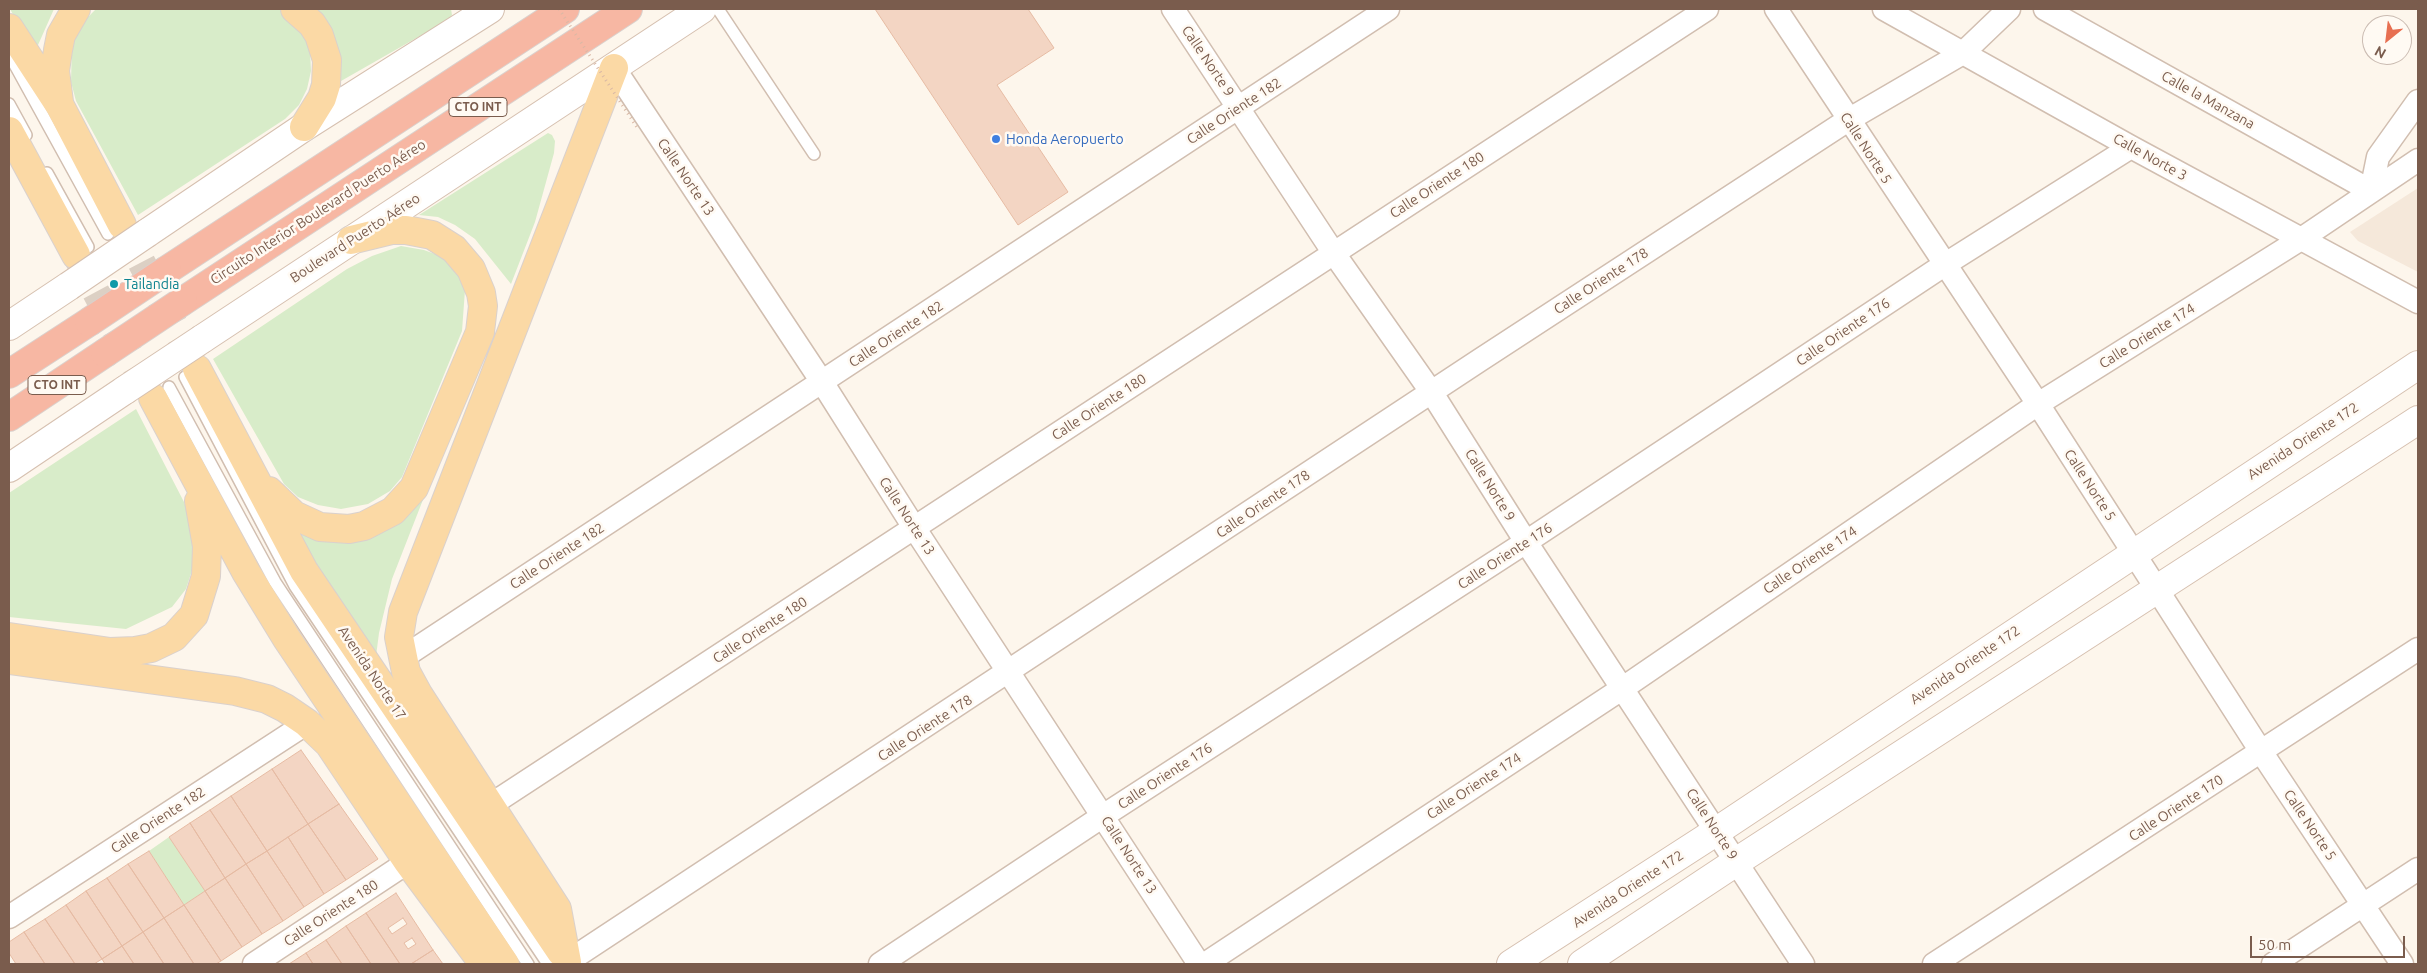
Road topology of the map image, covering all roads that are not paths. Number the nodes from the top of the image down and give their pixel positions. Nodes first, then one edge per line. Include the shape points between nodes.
1 (76, 9) edge
2 (295, 9) edge
3 (490, 9) edge
4 (565, 9) edge
5 (628, 9) edge
6 (702, 9) edge
7 (718, 9) edge
8 (1173, 9) edge
9 (1388, 9) edge
10 (1708, 9) edge
11 (1776, 9) edge
12 (1884, 9) edge
13 (2009, 9) edge
14 (2045, 9) edge
15 (9, 28) edge
16 (1963, 52) junction
17 (9, 54) edge
18 (614, 68) junction
19 (2418, 101) edge
20 (9, 104) edge
21 (60, 106) junction
22 (1240, 108) junction
23 (1848, 120) junction
24 (304, 127) junction
25 (9, 131) edge
26 (32, 146) dead end
27 (2131, 147) junction
28 (814, 154) dead end
29 (2418, 160) edge
30 (42, 163) dead end
31 (2371, 191) junction
32 (126, 231) junction
33 (351, 240) junction
34 (2302, 240) junction
35 (82, 251) joint
36 (1333, 252) junction
37 (1944, 265) junction
38 (2418, 302) edge
39 (9, 326) edge
40 (2418, 365) edge
41 (191, 373) joint
42 (9, 374) edge
43 (822, 382) junction
44 (161, 392) joint
45 (1432, 393) junction
46 (2038, 404) junction
47 (9, 417) edge
48 (2418, 420) edge
49 (248, 464) junction
50 (9, 468) edge
51 (195, 480) junction
52 (915, 529) junction
53 (1526, 542) junction
54 (2133, 552) junction
55 (2157, 589) junction
56 (9, 637) edge
57 (2418, 649) edge
58 (402, 658) junction
59 (9, 660) edge
60 (1009, 673) junction
61 (1623, 688) junction
62 (307, 723) junction
63 (2262, 752) junction
64 (490, 806) junction
65 (1103, 816) junction
66 (1717, 831) junction
67 (408, 862) junction
68 (1736, 862) junction
69 (2418, 870) edge
70 (2363, 905) junction
71 (9, 917) edge
72 (254, 964) edge
73 (486, 964) edge
74 (505, 964) edge
75 (528, 964) edge
76 (561, 964) edge
77 (880, 964) edge
78 (1199, 964) edge
79 (1205, 964) edge
80 (1511, 964) edge
81 (1582, 964) edge
82 (1804, 964) edge
83 (1934, 964) edge
84 (2273, 964) edge
85 (2402, 964) edge

1 - 21 main road via 61,35 58,50 55,71
2 - 24 main road via 319,35 327,60 326,85
3 - 24 street
4 - 42 highway, CTO INT, bridge
5 - 47 highway, Circuito Interior Boulevard Puerto Aéreo / CTO INT, bridge
6 - 18 street, Boulevard Puerto Aéreo / CTO INT
7 - 28 lane
8 - 22 street, Calle Norte 9
9 - 22 street, Calle Oriente 182
10 - 36 street, Calle Oriente 180
11 - 23 street, Calle Norte 5
12 - 16 street, Calle Norte 3
13 - 16 street, Calle Oriente 178
14 - 31 street, Calle la Manzana
15 - 21 main road
16 - 23 street, Calle Oriente 178
16 - 27 street, Calle Norte 3
17 - 32 lane
18 - 33 street, Boulevard Puerto Aéreo / CTO INT
18 - 43 street, Calle Norte 13
18 - 58 main road via 403,612 399,637
19 - 31 street via 2378,157
20 - 26 lane
21 - 32 main road
22 - 36 street, Calle Norte 9
22 - 43 street, Calle Oriente 182
23 - 37 street, Calle Norte 5
23 - 45 street, Calle Oriente 178
24 - 32 street
25 - 35 main road
27 - 34 street, Calle Norte 3
27 - 37 street, Calle Oriente 176
29 - 31 street, Calle Oriente 174
30 - 35 lane
31 - 34 street, Calle Oriente 174
32 - 39 street, bridge via 69,286
33 - 49 main road via 406,230 432,235 463,258 481,293 480,332 414,488 393,512 379,520 349,529 327,528 306,522 282,506
33 - 50 street, Boulevard Puerto Aéreo / CTO INT, bridge
34 - 38 street, Calle Norte 3
34 - 46 street, Calle Oriente 174
36 - 45 street, Calle Norte 9
36 - 52 street, Calle Oriente 180
37 - 46 street, Calle Norte 5
37 - 53 street, Calle Oriente 176
40 - 54 street, Avenida Oriente 172
41 - 49 main road, Avenida Norte 17
41 - 76 lane via 295,586
43 - 52 street, Calle Norte 13
43 - 58 street, Calle Oriente 182
44 - 51 main road
44 - 75 lane via 275,582
45 - 53 street, Calle Norte 9
45 - 60 street, Calle Oriente 178
46 - 54 street, Calle Norte 5
46 - 61 street, Calle Oriente 174
48 - 55 street
49 - 76 main road, Avenida Norte 17 via 304,571
51 - 56 main road via 207,546 206,576 199,606 182,631 164,642 135,651 110,652
51 - 74 main road via 287,639
52 - 60 street, Calle Norte 13
52 - 64 street, Calle Oriente 180
53 - 61 street, Calle Norte 9
53 - 65 street, Calle Oriente 176
54 - 55 street, Calle Norte 5
54 - 66 street, Avenida Oriente 172
55 - 63 street, Calle Norte 5
55 - 68 street
57 - 63 street, Calle Oriente 170
58 - 64 main road via 418,694
59 - 62 main road via 251,694 285,708
60 - 65 street, Calle Norte 13
60 - 76 street, Calle Oriente 178
61 - 66 street, Calle Norte 9
61 - 79 street, Calle Oriente 174
62 - 67 main road via 329,744
62 - 71 street, Calle Oriente 182
63 - 70 street, Calle Norte 5
63 - 83 street, Calle Oriente 170
64 - 76 main road via 557,910
65 - 77 street, Calle Oriente 176
65 - 78 street, Calle Norte 13
66 - 68 street, Calle Norte 9
66 - 80 street, Avenida Oriente 172
67 - 72 street, Calle Oriente 180
67 - 73 main road
68 - 81 street
68 - 82 street, Calle Norte 9
69 - 70 street
70 - 84 street
70 - 85 street, Calle Norte 5

